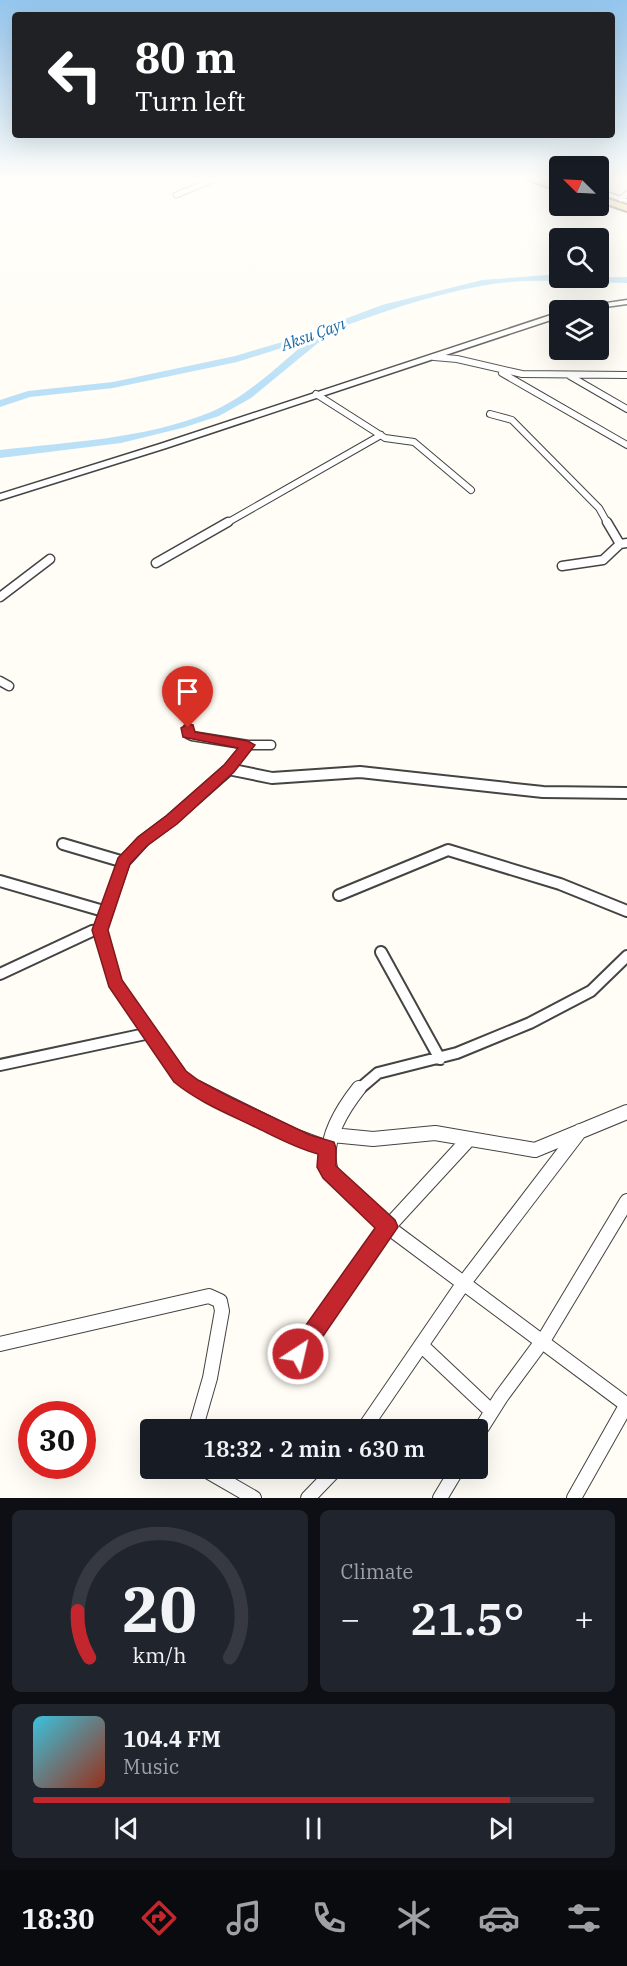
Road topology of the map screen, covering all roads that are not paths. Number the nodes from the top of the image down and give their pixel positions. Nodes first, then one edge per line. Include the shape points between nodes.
1 (627, 302) edge
2 (609, 305) edge
3 (549, 318) edge
4 (434, 357) junction
5 (495, 369) junction
6 (627, 375) edge
7 (570, 376) junction
8 (316, 394) junction
9 (627, 409) edge
10 (490, 414) dead end
11 (381, 435) junction
12 (627, 446) edge
13 (471, 490) dead end
14 (0, 497) edge
15 (623, 543) edge
16 (50, 559) dead end
17 (156, 563) dead end
18 (562, 566) dead end
19 (0, 597) edge
20 (0, 681) edge
21 (9, 686) dead end
22 (188, 728) dead end
23 (248, 745) junction
24 (271, 745) dead end
25 (229, 769) junction
26 (627, 793) edge
27 (63, 844) dead end
28 (123, 862) junction
29 (0, 881) edge
30 (339, 895) dead end
31 (627, 911) edge
32 (107, 912) junction
33 (100, 930) junction
34 (381, 952) dead end
35 (627, 956) edge
36 (0, 974) edge
37 (150, 1033) junction
38 (440, 1059) junction
39 (0, 1065) edge
40 (627, 1112) edge
41 (580, 1131) junction
42 (332, 1135) junction
43 (469, 1139) junction
44 (327, 1148) junction
45 (627, 1201) edge
46 (388, 1227) junction
47 (463, 1284) junction
48 (542, 1341) junction
49 (0, 1344) edge
50 (421, 1345) junction
51 (298, 1354) dead end
52 (627, 1405) edge
53 (490, 1410) junction
54 (198, 1419) edge
55 (371, 1419) edge
56 (485, 1419) edge
57 (221, 1479) edge
58 (326, 1479) edge
59 (451, 1479) edge
60 (254, 1498) edge
61 (308, 1498) edge
62 (440, 1498) edge
63 (574, 1498) edge

1 - 2 street
3 - 4 street
4 - 5 street
4 - 8 street
5 - 7 street
5 - 12 street
6 - 7 street
7 - 9 street
8 - 11 street
8 - 14 street
10 - 15 street via 512,420 599,508
11 - 13 street via 414,442
11 - 17 street
15 - 18 street via 603,560
16 - 19 street
20 - 21 street
22 - 23 street via 192,736
23 - 24 street
23 - 25 street
25 - 26 street via 272,778 360,772 543,792
25 - 28 street
27 - 28 street
28 - 32 street
29 - 32 street
30 - 31 street via 448,850 560,884
32 - 33 street
33 - 36 street
33 - 37 street via 115,983
34 - 38 street
35 - 38 street via 591,990 513,1034
37 - 39 street
37 - 44 street via 180,1076 192,1086 307,1143
38 - 42 street via 373,1076 358,1089
40 - 41 street
41 - 43 street via 535,1150
41 - 47 street
42 - 43 street via 373,1139 435,1134
42 - 44 street
43 - 46 street
44 - 46 street via 329,1172
45 - 48 street
46 - 47 street
46 - 51 street
47 - 48 street
47 - 50 street
48 - 52 street
48 - 53 street
49 - 54 street via 209,1296 220,1301 222,1311
50 - 53 street
50 - 55 street
52 - 63 street
53 - 56 street
57 - 60 street
58 - 61 street
59 - 62 street

